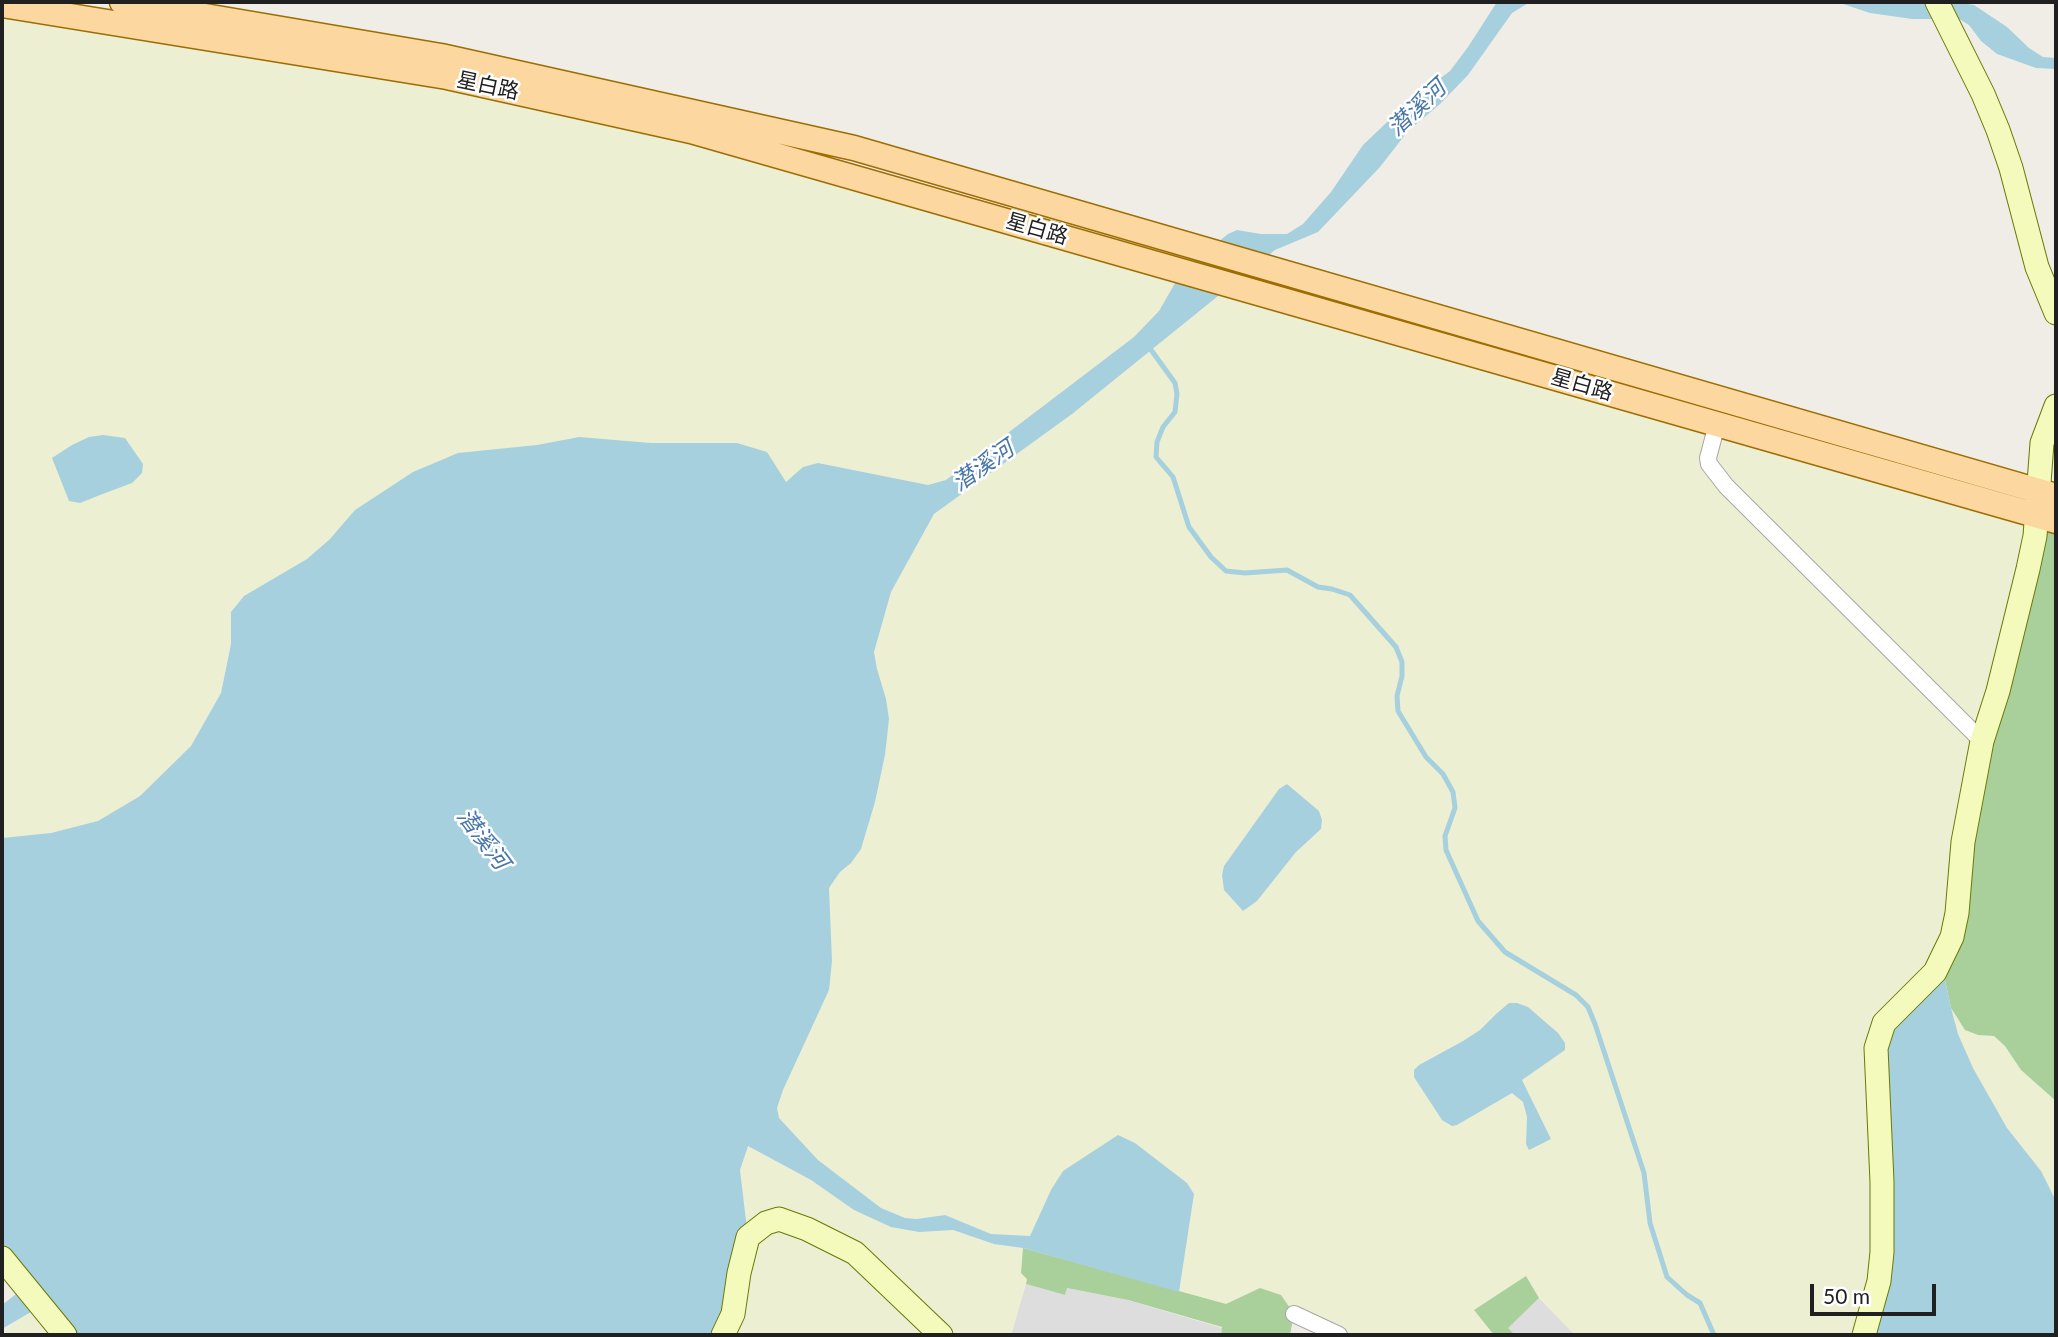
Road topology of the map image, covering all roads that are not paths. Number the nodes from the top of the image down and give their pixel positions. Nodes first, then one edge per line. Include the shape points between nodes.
1 (122, 2) edge
2 (2, 5) edge
3 (1942, 12) edge
4 (2056, 313) edge
5 (2056, 406) edge
6 (1717, 424) junction
7 (2048, 494) edge
8 (2047, 519) edge
9 (1982, 741) junction
10 (2, 1258) edge
11 (1294, 1314) dead end
12 (65, 1335) edge
13 (723, 1335) edge
14 (941, 1335) edge
15 (1339, 1335) edge
16 (1864, 1335) edge

1 - 7 main road, 星白路 via 442,56 854,148
2 - 6 main road, 星白路 via 447,77 691,131
3 - 4 street via 1997,130 2037,267
5 - 7 street via 2042,443
6 - 8 main road, 星白路
6 - 9 street via 1708,458 1726,486
7 - 8 street
8 - 9 street via 2028,569
9 - 16 street via 1963,842 1952,937 1935,972 1885,1023 1876,1048 1882,1252
10 - 12 street
11 - 15 street
13 - 14 street via 733,1314 748,1237 779,1219 855,1253

